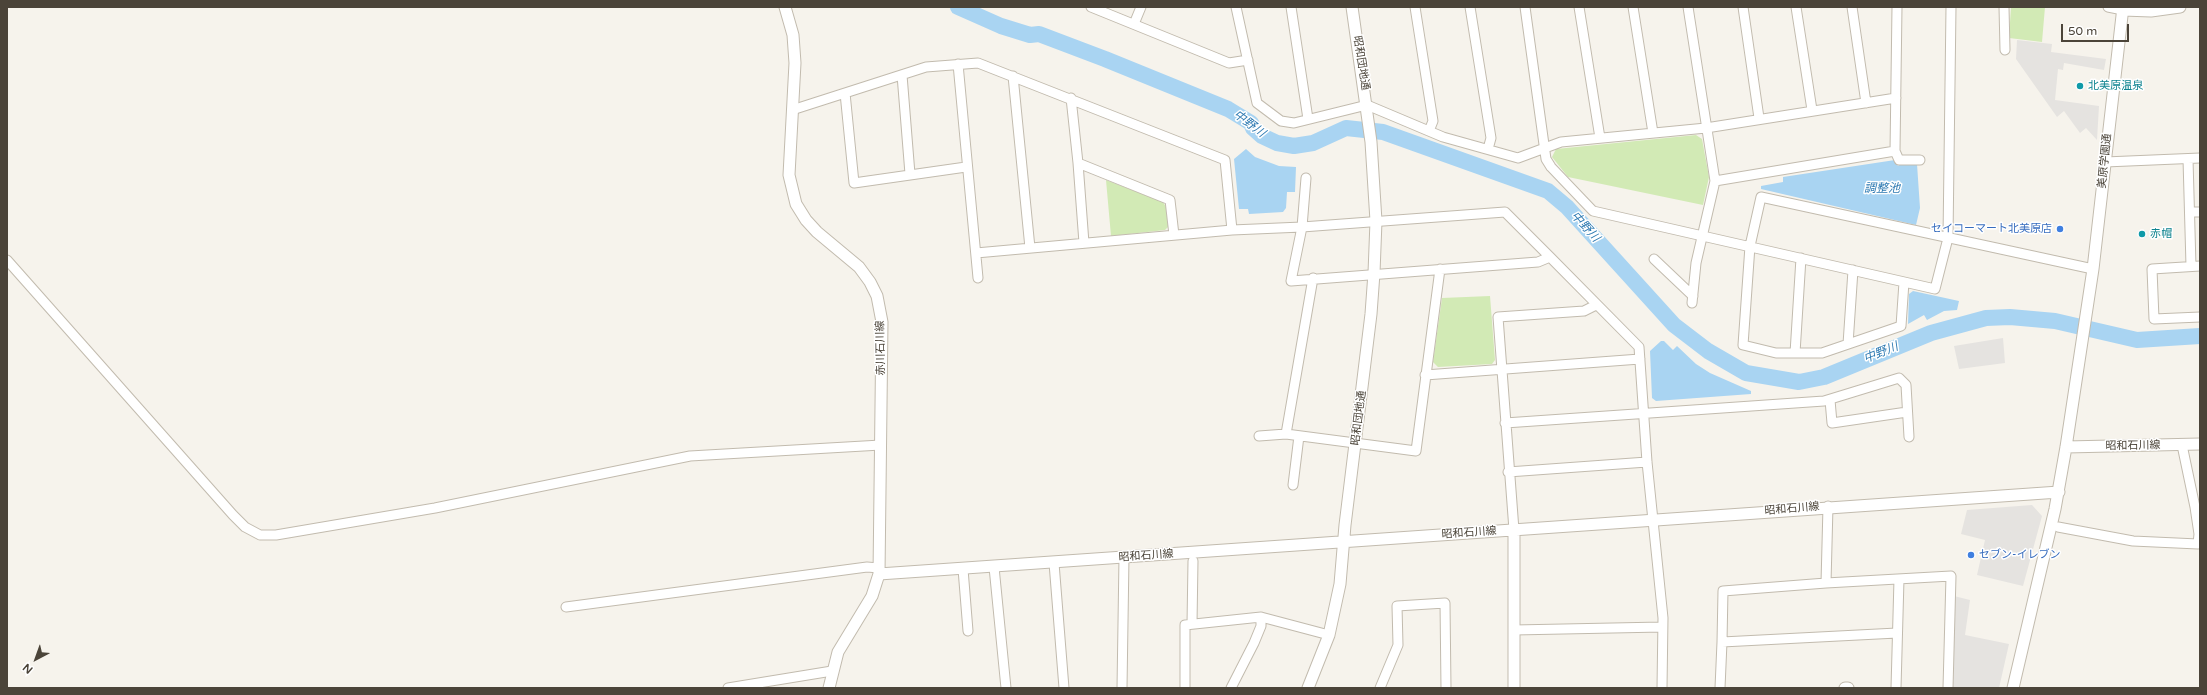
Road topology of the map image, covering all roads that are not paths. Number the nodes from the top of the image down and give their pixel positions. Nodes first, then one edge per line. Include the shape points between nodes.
1 (785, 7) edge
2 (1091, 7) edge
3 (1141, 7) edge
4 (1236, 7) edge
5 (1291, 7) edge
6 (1352, 7) edge
7 (1415, 7) edge
8 (1470, 7) edge
9 (1524, 7) edge
10 (1579, 7) edge
11 (1633, 7) edge
12 (1688, 7) edge
13 (1743, 7) edge
14 (1796, 7) edge
15 (1852, 7) edge
16 (1897, 7) edge
17 (1951, 7) edge
18 (2004, 7) edge
19 (2108, 7) edge
20 (2180, 7) edge
21 (2123, 9) edge
22 (1105, 10) edge
23 (1134, 24) junction
24 (2005, 50) dead end
25 (1248, 60) junction
26 (958, 64) junction
27 (902, 75) junction
28 (1013, 76) junction
29 (845, 93) junction
30 (1071, 98) junction
31 (1896, 98) junction
32 (1866, 102) junction
33 (1367, 105) junction
34 (792, 110) junction
35 (1812, 110) junction
36 (1759, 118) junction
37 (1308, 119) junction
38 (1706, 128) junction
39 (1429, 131) junction
40 (1653, 133) junction
41 (1600, 138) junction
42 (1546, 148) junction
43 (1488, 149) junction
44 (1895, 151) junction
45 (2200, 158) edge
46 (2188, 159) junction
47 (1920, 160) dead end
48 (2105, 162) junction
49 (1078, 163) junction
50 (966, 167) junction
51 (910, 174) junction
52 (1306, 178) dead end
53 (1715, 181) junction
54 (2190, 212) junction
55 (2200, 212) edge
56 (1376, 221) junction
57 (1302, 227) junction
58 (1232, 230) junction
59 (1174, 235) junction
60 (1701, 235) junction
61 (1948, 238) junction
62 (1084, 243) junction
63 (1750, 246) junction
64 (1030, 248) junction
65 (976, 253) junction
66 (1550, 257) junction
67 (1801, 258) junction
68 (1654, 259) dead end
69 (7, 260) edge
70 (2196, 266) edge
71 (1440, 269) junction
72 (2093, 269) junction
73 (1853, 270) junction
74 (1374, 273) junction
75 (978, 278) dead end
76 (1313, 278) junction
77 (1904, 282) junction
78 (1596, 305) junction
79 (2200, 317) edge
80 (1848, 344) junction
81 (1795, 353) junction
82 (1640, 359) junction
83 (1502, 369) junction
84 (1425, 375) junction
85 (1830, 400) junction
86 (1907, 412) junction
87 (1645, 414) junction
88 (1505, 424) junction
89 (1286, 434) junction
90 (1259, 436) dead end
91 (1299, 436) junction
92 (1909, 437) dead end
93 (1356, 442) junction
94 (2182, 444) junction
95 (2200, 444) edge
96 (881, 445) junction
97 (2066, 447) junction
98 (1647, 462) junction
99 (1508, 472) junction
100 (1293, 485) dead end
101 (2059, 492) junction
102 (1828, 506) junction
103 (1653, 519) junction
104 (2058, 527) dead end
105 (1514, 530) junction
106 (1344, 543) junction
107 (1124, 557) junction
108 (1192, 561) dead end
109 (1054, 564) junction
110 (994, 566) junction
111 (963, 569) junction
112 (879, 571) junction
113 (1899, 579) junction
114 (1826, 584) junction
115 (566, 607) dead end
116 (1261, 617) junction
117 (1192, 624) junction
118 (1662, 627) junction
119 (1514, 630) junction
120 (968, 631) dead end
121 (1897, 633) junction
122 (1329, 635) junction
123 (1722, 642) junction
124 (832, 671) junction
125 (728, 688) edge
126 (829, 688) edge
127 (1006, 688) edge
128 (1064, 688) edge
129 (1122, 688) edge
130 (1185, 688) edge
131 (1231, 688) edge
132 (1308, 688) edge
133 (1380, 688) edge
134 (1446, 688) edge
135 (1514, 688) edge
136 (1662, 688) edge
137 (1720, 688) edge
138 (1896, 688) edge
139 (1948, 688) edge
140 (2013, 688) edge

1 - 34 street, 赤川石川線 via 794,49
2 - 22 street
3 - 23 street
4 - 25 street
5 - 37 street
6 - 33 street, 昭和団地通
7 - 39 street via 1433,121
8 - 43 street via 1490,138
9 - 42 street
10 - 41 street
11 - 40 street
12 - 38 street
13 - 36 street
14 - 35 street
15 - 32 street
16 - 31 street
17 - 61 street
18 - 24 street
19 - 21 street
20 - 21 street via 2151,11
21 - 48 street, 美原学園通
22 - 23 street
23 - 25 street via 1229,63
25 - 37 street via 1257,103 1286,122 1294,123
26 - 27 street via 926,67
26 - 28 street via 978,63
26 - 50 street
27 - 29 street
27 - 51 street
28 - 30 street
28 - 64 street
29 - 34 street
29 - 51 street via 854,183
30 - 49 street
30 - 58 street via 1225,160
31 - 32 street
31 - 44 street
32 - 35 street
33 - 37 street
33 - 39 street
33 - 56 street, 昭和団地通
34 - 96 street, 赤川石川線 via 789,175 796,204 817,232 859,267 877,296 882,322
35 - 36 street
36 - 38 street
38 - 40 street
38 - 53 street
39 - 43 street
40 - 41 street
41 - 42 street via 1562,142
42 - 43 street via 1518,158
42 - 60 street via 1546,159 1550,167 1593,211
44 - 47 street via 1899,160
44 - 53 street
45 - 46 street
46 - 48 street
46 - 54 street
48 - 72 street, 美原学園通
49 - 59 street via 1170,200
49 - 62 street
50 - 51 street
50 - 65 street
52 - 57 street
53 - 60 street
54 - 55 street
54 - 70 street
56 - 57 street
56 - 66 street via 1505,212
56 - 74 street, 昭和団地通
57 - 58 street
57 - 76 street via 1291,281
58 - 59 street
59 - 62 street
60 - 63 street
60 - 68 street via 1692,300
61 - 63 street via 1761,197
61 - 72 street
61 - 77 street via 1935,289
62 - 64 street
63 - 67 street
63 - 81 street via 1743,345 1776,353
64 - 65 street
65 - 75 street
66 - 71 street via 1538,262
66 - 78 street
67 - 73 street
67 - 81 street
69 - 96 street via 233,515 245,527 260,535 276,535 435,508 690,456
70 - 79 street via 2152,269 2154,319
71 - 74 street
71 - 84 street
72 - 97 street, 美原学園通
73 - 77 street
73 - 80 street
74 - 76 street
74 - 93 street, 昭和団地通
76 - 89 street
77 - 80 street via 1901,326
78 - 82 street via 1639,347
78 - 83 street via 1584,311 1498,317
80 - 81 street via 1822,353
82 - 83 street
82 - 87 street
83 - 84 street
83 - 88 street
84 - 93 street via 1416,451
85 - 86 street via 1832,423
85 - 86 street via 1899,378 1906,385
85 - 87 street
86 - 92 street
87 - 88 street
87 - 98 street
88 - 99 street
89 - 90 street
89 - 91 street
91 - 93 street
91 - 100 street
93 - 106 street, 昭和団地通
94 - 95 street, 昭和石川線
94 - 97 street, 昭和石川線
94 - 104 street via 2199,534 2196,546 2133,541
96 - 112 street, 赤川石川線
97 - 101 street
98 - 99 street
98 - 103 street
99 - 105 street
101 - 102 street, 昭和石川線
101 - 140 street
102 - 103 street, 昭和石川線
102 - 114 street
103 - 105 street, 昭和石川線
103 - 118 street
105 - 106 street, 昭和石川線
105 - 119 street
106 - 107 street, 昭和石川線
106 - 122 street, 昭和団地通 via 1336,609
107 - 109 street, 昭和石川線
107 - 129 street
108 - 117 street
109 - 110 street, 昭和石川線
109 - 128 street
110 - 111 street, 昭和石川線
110 - 127 street
111 - 112 street, 昭和石川線
111 - 120 street
112 - 115 street via 867,567
112 - 124 street, 赤川石川線 via 872,596 843,641
113 - 114 street
113 - 121 street
113 - 139 street via 1951,576
114 - 123 street via 1723,591
116 - 117 street
116 - 122 street
116 - 131 street via 1261,626 1254,643
117 - 130 street via 1185,625
118 - 119 street
118 - 136 street
119 - 135 street
121 - 123 street
121 - 138 street
122 - 132 street, 昭和団地通
123 - 137 street
124 - 125 street
124 - 126 street, 赤川石川線
133 - 134 street via 1398,645 1398,606 1445,603

